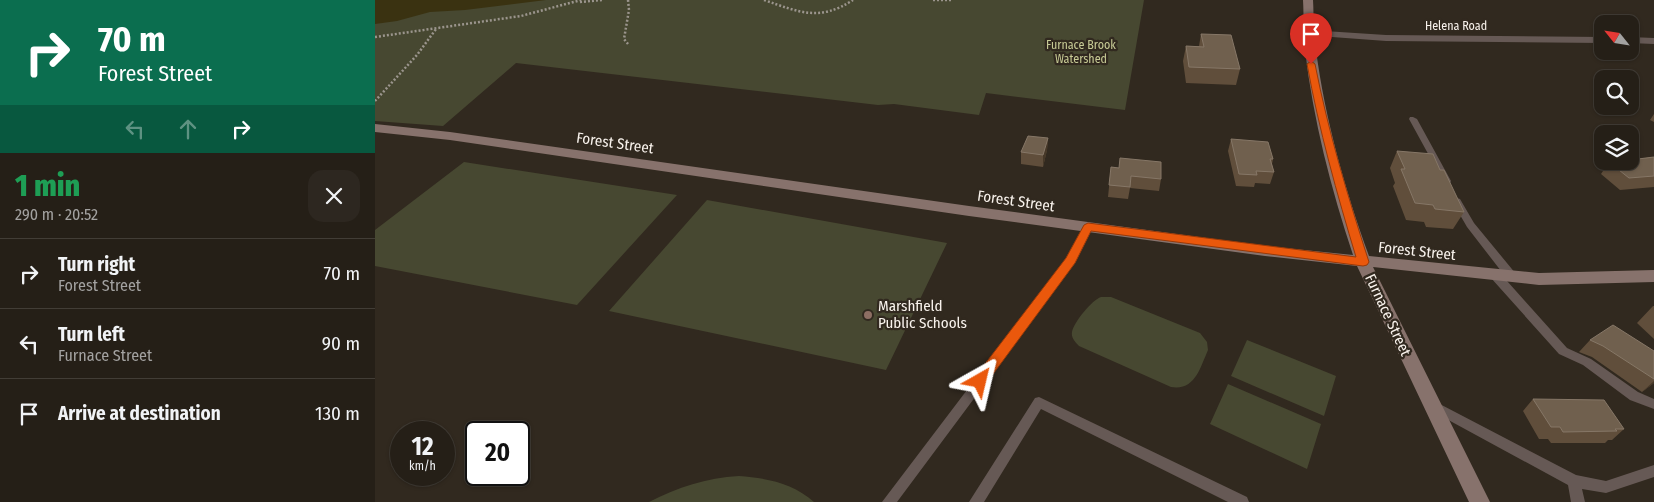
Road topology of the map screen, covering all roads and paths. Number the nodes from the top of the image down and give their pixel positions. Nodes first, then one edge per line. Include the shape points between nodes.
1 (581, 0) edge
2 (602, 0) edge
3 (627, 0) edge
4 (764, 0) edge
5 (853, 0) edge
6 (933, 0) edge
7 (952, 0) edge
8 (1308, 0) edge
9 (577, 2) junction
10 (436, 29) junction
11 (1309, 33) junction
12 (375, 37) edge
13 (1594, 40) edge
14 (1639, 40) edge
15 (1654, 41) edge
16 (628, 44) dead end
17 (375, 101) edge
18 (1413, 119) dead end
19 (375, 128) edge
20 (1088, 227) junction
21 (1363, 262) junction
22 (1495, 275) junction
23 (1654, 276) edge
24 (1512, 277) junction
25 (1431, 404) junction
26 (1654, 404) edge
27 (1654, 471) edge
28 (1574, 481) junction
29 (889, 502) edge
30 (976, 502) edge
31 (1242, 502) edge
32 (1480, 502) edge
33 (1578, 502) edge

1 - 9 path
2 - 9 path
3 - 16 path via 629,10 624,39
4 - 5 path via 813,15 834,12
6 - 7 path
8 - 11 street, Furnace Street
9 - 10 path via 521,16
10 - 12 path
10 - 17 path
11 - 13 street, Helena Road via 1386,38
11 - 21 street, Furnace Street via 1311,64 1320,108 1347,215
14 - 15 street
18 - 24 lane via 1470,225
19 - 20 street, Forest Street via 473,139
20 - 21 street, Forest Street
20 - 29 lane via 1071,260
21 - 22 street, Forest Street
21 - 25 street, Furnace Street
22 - 24 street, Forest Street
22 - 26 lane via 1563,351 1587,362 1635,396
23 - 24 street, Forest Street via 1568,280
25 - 28 lane
25 - 32 street, Furnace Street
27 - 28 lane via 1606,487
28 - 33 lane
30 - 31 lane via 1039,402

